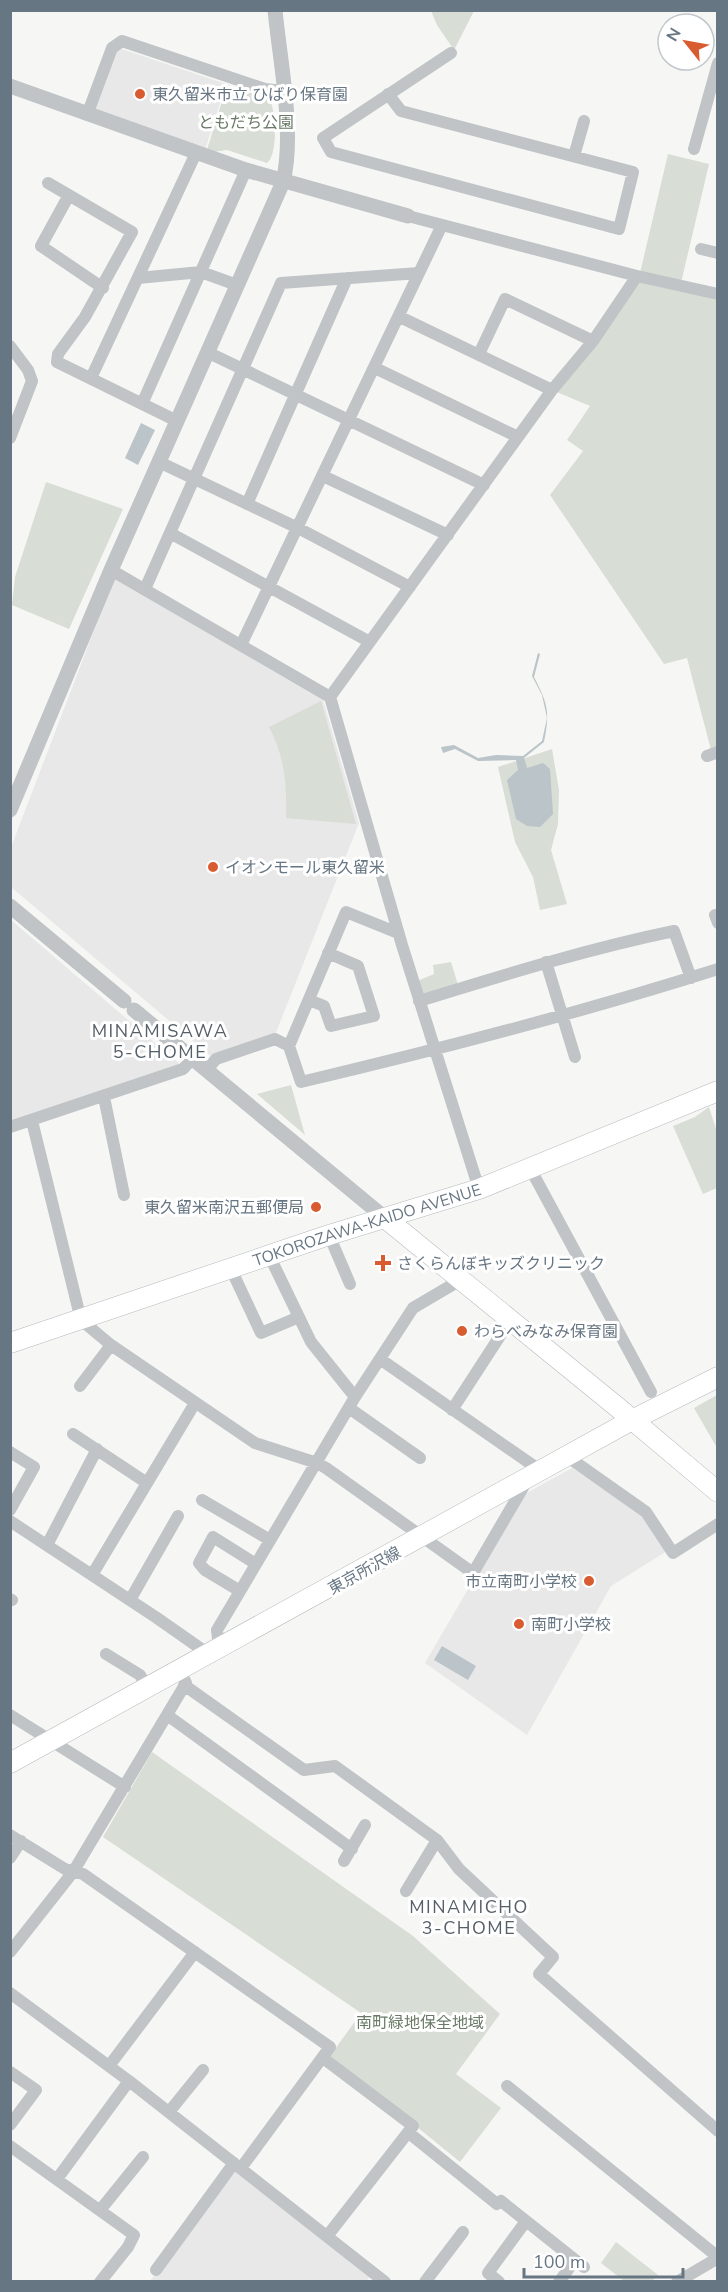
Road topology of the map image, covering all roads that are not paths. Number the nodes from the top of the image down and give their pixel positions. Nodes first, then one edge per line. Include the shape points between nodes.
1 (275, 10) edge
2 (450, 52) dead end
3 (717, 63) edge
4 (10, 86) edge
5 (283, 91) junction
6 (388, 94) junction
7 (87, 115) junction
8 (584, 121) dead end
9 (694, 149) dead end
10 (196, 153) junction
11 (574, 156) junction
12 (246, 170) junction
13 (283, 182) junction
14 (48, 183) dead end
15 (69, 195) junction
16 (408, 216) joint
17 (442, 225) junction
18 (701, 249) dead end
19 (717, 253) edge
20 (201, 272) junction
21 (419, 273) junction
22 (637, 276) junction
23 (138, 278) junction
24 (347, 278) junction
25 (237, 285) junction
26 (103, 288) junction
27 (717, 294) edge
28 (400, 317) junction
29 (593, 341) junction
30 (10, 346) edge
31 (207, 352) junction
32 (479, 354) junction
33 (375, 368) junction
34 (243, 370) junction
35 (91, 378) junction
36 (552, 390) junction
37 (296, 394) junction
38 (142, 404) junction
39 (350, 419) junction
40 (177, 422) junction
41 (518, 437) junction
42 (10, 438) edge
43 (159, 462) junction
44 (323, 476) junction
45 (194, 479) junction
46 (484, 485) junction
47 (247, 504) junction
48 (298, 528) junction
49 (170, 533) junction
50 (448, 535) junction
51 (111, 570) junction
52 (410, 586) junction
53 (269, 587) junction
54 (145, 589) junction
55 (370, 642) junction
56 (241, 645) junction
57 (330, 697) junction
58 (10, 810) edge
59 (10, 906) edge
60 (398, 933) junction
61 (328, 953) junction
62 (546, 962) junction
63 (717, 969) edge
64 (691, 978) junction
65 (309, 1000) junction
66 (420, 1001) junction
67 (562, 1016) junction
68 (289, 1046) junction
69 (435, 1050) junction
70 (575, 1057) dead end
71 (193, 1058) junction
72 (207, 1070) junction
73 (717, 1091) edge
74 (104, 1097) junction
75 (32, 1121) junction
76 (10, 1128) edge
77 (530, 1168) junction
78 (479, 1189) junction
79 (124, 1194) dead end
80 (385, 1218) junction
81 (329, 1235) junction
82 (269, 1256) junction
83 (231, 1269) junction
84 (458, 1276) junction
85 (351, 1284) dead end
86 (299, 1317) junction
87 (81, 1320) junction
88 (511, 1320) junction
89 (10, 1343) edge
90 (111, 1345) junction
91 (380, 1359) junction
92 (717, 1377) edge
93 (80, 1386) dead end
94 (651, 1392) dead end
95 (195, 1403) junction
96 (352, 1403) junction
97 (452, 1410) junction
98 (632, 1420) junction
99 (73, 1434) dead end
100 (97, 1449) junction
101 (10, 1452) edge
102 (568, 1457) junction
103 (420, 1458) dead end
104 (316, 1463) junction
105 (535, 1475) junction
106 (147, 1483) junction
107 (717, 1492) edge
108 (202, 1500) dead end
109 (10, 1510) edge
110 (178, 1516) dead end
111 (10, 1521) edge
112 (717, 1524) edge
113 (423, 1537) junction
114 (270, 1540) junction
115 (47, 1545) junction
116 (256, 1564) junction
117 (92, 1575) junction
118 (240, 1591) junction
119 (130, 1600) junction
120 (213, 1650) junction
121 (105, 1654) dead end
122 (182, 1677) junction
123 (147, 1687) junction
124 (10, 1715) edge
125 (167, 1715) junction
126 (52, 1741) junction
127 (10, 1763) edge
128 (125, 1787) junction
129 (365, 1825) dead end
130 (16, 1838) edge
131 (437, 1840) junction
132 (352, 1849) junction
133 (10, 1858) edge
134 (344, 1861) dead end
135 (73, 1872) junction
136 (406, 1891) dead end
137 (10, 1952) edge
138 (195, 1952) junction
139 (10, 1993) edge
140 (323, 2058) junction
141 (109, 2066) junction
142 (202, 2070) dead end
143 (10, 2072) edge
144 (129, 2081) junction
145 (507, 2086) dead end
146 (169, 2112) junction
147 (10, 2125) edge
148 (717, 2131) edge
149 (408, 2133) junction
150 (10, 2146) edge
151 (143, 2157) dead end
152 (238, 2166) junction
153 (57, 2180) junction
154 (101, 2209) junction
155 (526, 2221) junction
156 (463, 2232) dead end
157 (328, 2235) junction
158 (717, 2258) edge
159 (156, 2270) dead end
160 (100, 2282) edge
161 (385, 2282) edge
162 (425, 2282) edge
163 (499, 2282) edge
164 (559, 2282) edge
165 (676, 2282) edge

1 - 5 street
2 - 6 street
3 - 9 street
4 - 7 street
5 - 7 street via 265,89 122,42 112,48
5 - 13 street via 288,145
6 - 11 street via 401,111
6 - 11 street via 323,138 331,152 619,228 633,171
7 - 10 street
8 - 11 street
10 - 12 street
10 - 23 street
12 - 13 street
12 - 20 street
13 - 16 street
13 - 25 street
14 - 15 street
15 - 26 street via 41,246
15 - 26 street via 132,232
16 - 17 street
17 - 21 street
17 - 22 street
18 - 19 street
20 - 23 street
20 - 25 street
20 - 38 street
21 - 24 street
21 - 28 street
22 - 27 street
22 - 29 street
23 - 35 street
24 - 34 street via 281,283
24 - 37 street
25 - 31 street
26 - 35 street via 58,354 57,362
28 - 32 street
28 - 33 street
29 - 32 street via 505,299
29 - 36 street
30 - 42 street via 32,381
31 - 34 street
31 - 40 street
32 - 36 street
33 - 39 street
33 - 41 street
34 - 37 street
34 - 45 street
35 - 38 street
36 - 41 street
37 - 39 street
37 - 47 street
38 - 40 street
39 - 44 street
39 - 46 street
40 - 43 street
41 - 46 street
43 - 45 street
43 - 51 street
44 - 48 street
44 - 50 street
45 - 47 street
45 - 49 street
46 - 50 street
47 - 48 street
48 - 52 street
48 - 53 street
49 - 53 street
49 - 54 street
50 - 52 street
51 - 54 street
51 - 58 street
52 - 55 street
53 - 55 street
53 - 56 street
54 - 56 street
55 - 57 street
56 - 57 street
57 - 60 street
59 - 71 street
60 - 61 street via 346,912
60 - 66 street
61 - 65 street
61 - 65 street via 358,966 374,1016 331,1026 324,1006
62 - 64 street via 674,931
62 - 66 street
62 - 67 street
63 - 64 street
64 - 67 street
65 - 68 street
66 - 69 street
67 - 69 street
67 - 70 street
68 - 69 street via 301,1082
68 - 72 street via 274,1039 216,1059
69 - 78 street
71 - 72 street
71 - 74 street via 183,1069
72 - 80 street
73 - 77 main road, TOKOROZAWA-KAIDO AVENUE
74 - 75 street
74 - 79 street
75 - 76 street
75 - 87 street
77 - 78 main road, TOKOROZAWA-KAIDO AVENUE
77 - 94 street
78 - 80 main road, TOKOROZAWA-KAIDO AVENUE
80 - 81 main road, TOKOROZAWA-KAIDO AVENUE
80 - 84 main road
81 - 82 main road, TOKOROZAWA-KAIDO AVENUE
81 - 85 street
82 - 83 main road, TOKOROZAWA-KAIDO AVENUE
82 - 86 street
83 - 86 street via 261,1333
83 - 87 main road, TOKOROZAWA-KAIDO AVENUE
84 - 88 main road
84 - 91 street via 452,1285 413,1308
86 - 96 street
87 - 89 main road, TOKOROZAWA-KAIDO AVENUE
87 - 90 street
88 - 97 street
88 - 98 main road
90 - 93 street
90 - 95 street
91 - 96 street
91 - 97 street
92 - 98 main road, 東京所沢線
95 - 104 street via 255,1443
95 - 106 street
96 - 103 street
96 - 104 street
97 - 105 street
98 - 102 main road, 東京所沢線
98 - 107 main road
99 - 100 street
100 - 106 street
100 - 115 street
101 - 109 street via 34,1467
102 - 105 main road, 東京所沢線
102 - 112 street via 645,1512 673,1553
104 - 113 street
104 - 114 street
105 - 113 main road, 東京所沢線
105 - 113 street via 473,1573
106 - 117 street
108 - 114 street
110 - 119 street
111 - 115 street
113 - 120 main road, 東京所沢線
114 - 116 street
115 - 117 street
116 - 118 street
116 - 118 street via 213,1538 199,1563
117 - 119 street
118 - 120 street via 217,1630
119 - 120 street
120 - 122 main road, 東京所沢線
121 - 123 street via 140,1675
122 - 123 main road, 東京所沢線
122 - 125 street
122 - 131 street via 304,1770 335,1766
123 - 126 main road, 東京所沢線
124 - 126 street
125 - 128 street
125 - 132 street
126 - 127 main road, 東京所沢線
126 - 128 street
128 - 135 street
129 - 132 street
130 - 133 street
130 - 135 street
131 - 136 street
131 - 148 street via 459,1869 553,1957 539,1974
132 - 134 street
135 - 137 street
135 - 138 street via 83,1874
138 - 140 street via 330,2048
138 - 141 street
139 - 141 street
140 - 149 street via 413,2126
140 - 152 street
141 - 144 street
142 - 146 street
143 - 147 street via 36,2090
144 - 146 street
144 - 153 street
145 - 158 street
146 - 152 street
149 - 155 street via 496,2204 501,2201
149 - 157 street
150 - 153 street
151 - 154 street
152 - 157 street
152 - 159 street
153 - 154 street
154 - 160 street via 134,2235
155 - 163 street via 488,2273
155 - 164 street via 580,2263
156 - 162 street
157 - 161 street
158 - 165 street

